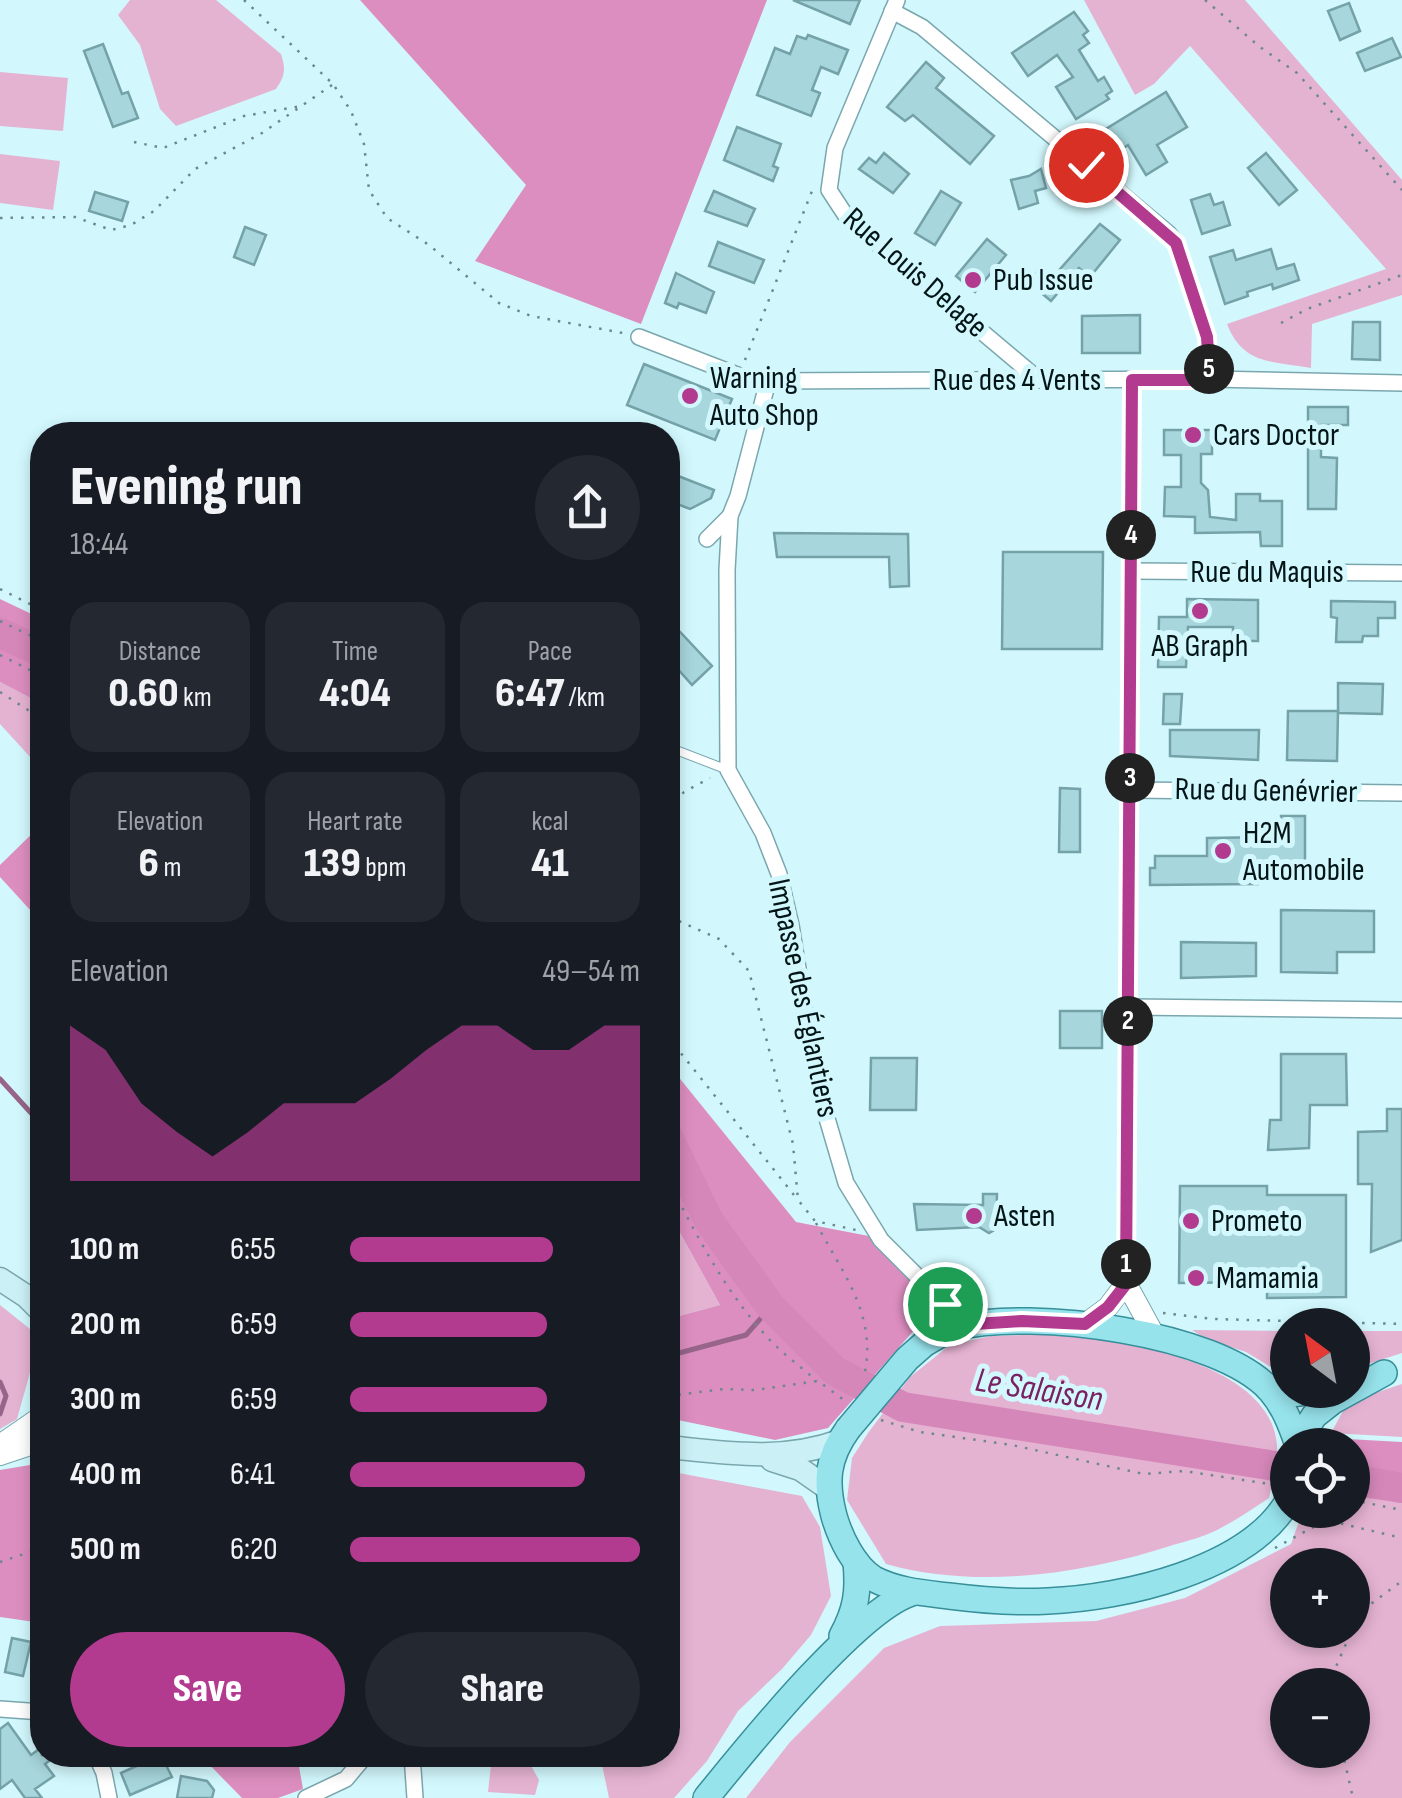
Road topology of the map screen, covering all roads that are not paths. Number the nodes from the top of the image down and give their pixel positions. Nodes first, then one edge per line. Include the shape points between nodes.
1 (895, 6) edge
2 (639, 337) road end
3 (1039, 380) junction
4 (1132, 380) junction
5 (1210, 380) junction
6 (768, 381) junction
7 (1402, 383) edge
8 (730, 516) junction
9 (706, 539) dead end
10 (1131, 571) junction
11 (1402, 573) edge
12 (680, 751) edge
13 (728, 770) junction
14 (1130, 790) junction
15 (1402, 792) edge
16 (1128, 1007) junction
17 (1402, 1010) edge
18 (0, 1278) edge
19 (1126, 1284) junction
20 (30, 1297) edge
21 (1085, 1324) junction
22 (949, 1330) junction
23 (1155, 1336) junction
24 (1393, 1371) edge
25 (1268, 1388) joint
26 (30, 1423) edge
27 (846, 1425) junction
28 (1291, 1428) edge
29 (1307, 1428) edge
30 (0, 1445) edge
31 (30, 1445) edge
32 (680, 1448) edge
33 (0, 1455) edge
34 (759, 1456) junction
35 (826, 1487) junction
36 (1270, 1525) edge
37 (856, 1562) junction
38 (915, 1592) junction
39 (836, 1650) junction
40 (0, 1709) edge
41 (30, 1711) edge
42 (101, 1767) edge
43 (356, 1767) edge
44 (413, 1767) edge
45 (109, 1798) edge
46 (306, 1798) edge
47 (415, 1798) edge
48 (706, 1798) edge

1 - 3 street, Rue Louis Delage via 835,148 830,190 848,219
1 - 5 street via 1169,234 1207,337
2 - 6 street, Rue des 4 Vents
3 - 4 street, Rue des 4 Vents
3 - 6 street, Rue des 4 Vents
4 - 5 street, Rue des 4 Vents
4 - 10 street
5 - 7 street, Rue des 4 Vents
6 - 8 street, Impasse des Églantiers
8 - 9 street, Impasse des Églantiers
8 - 13 street, Impasse des Églantiers
10 - 11 street, Rue du Maquis
10 - 14 street
12 - 13 lane
13 - 22 street, Impasse des Églantiers via 779,874 816,1081 846,1183 881,1240 945,1304
14 - 15 street, Rue du Genévrier
14 - 16 street
16 - 17 street
16 - 19 street
18 - 20 main road
19 - 21 street
19 - 23 street
21 - 22 main road via 1022,1321
21 - 23 main road
22 - 27 main road, bridge via 907,1359
23 - 25 main road via 1232,1364
24 - 29 main road via 1334,1401
25 - 28 main road
26 - 30 street
27 - 34 main road via 812,1451
27 - 35 main road
31 - 33 street
32 - 34 main road
34 - 35 main road via 800,1469
35 - 37 main road
36 - 38 main road via 1222,1558 1110,1594 1048,1601
37 - 38 main road via 871,1578
37 - 39 main road via 856,1610
38 - 39 main road via 884,1608
39 - 48 main road
40 - 41 street
42 - 45 street
43 - 46 street
44 - 47 street

